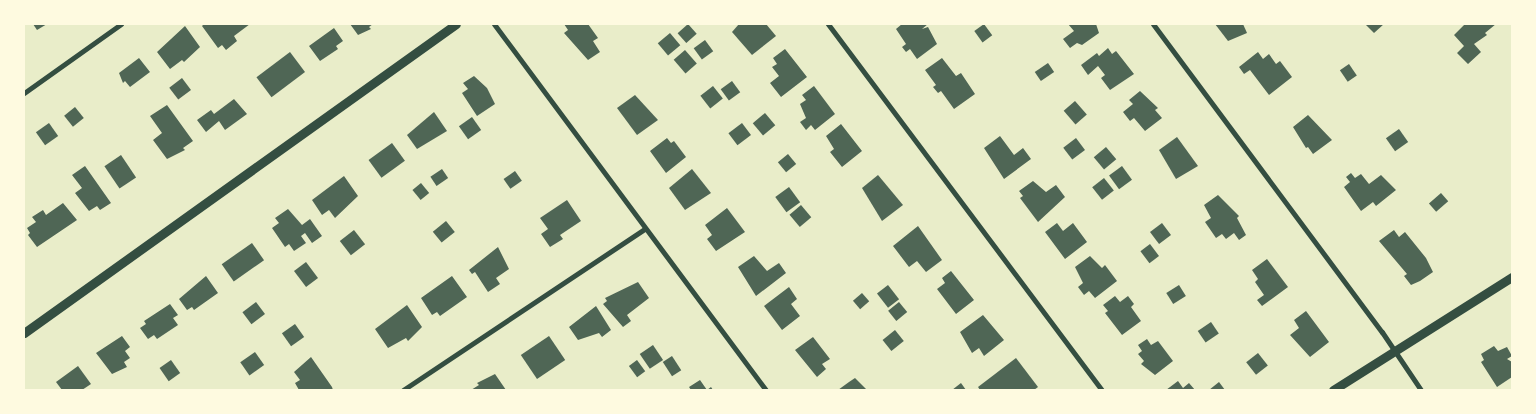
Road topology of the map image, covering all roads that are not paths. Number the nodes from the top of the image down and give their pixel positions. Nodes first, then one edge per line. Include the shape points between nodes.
1 (120, 24) edge
2 (456, 24) edge
3 (494, 24) edge
4 (828, 24) edge
5 (1153, 24) edge
6 (24, 94) edge
7 (644, 229) junction
8 (1512, 277) edge
9 (24, 333) edge
10 (1395, 351) junction
11 (403, 390) edge
12 (766, 390) edge
13 (1102, 390) edge
14 (1333, 390) edge
15 (1421, 390) edge

1 - 6 street
2 - 9 street
3 - 7 street
4 - 13 street
5 - 10 street
7 - 11 street
7 - 12 street
8 - 10 street
10 - 14 street
10 - 15 street

